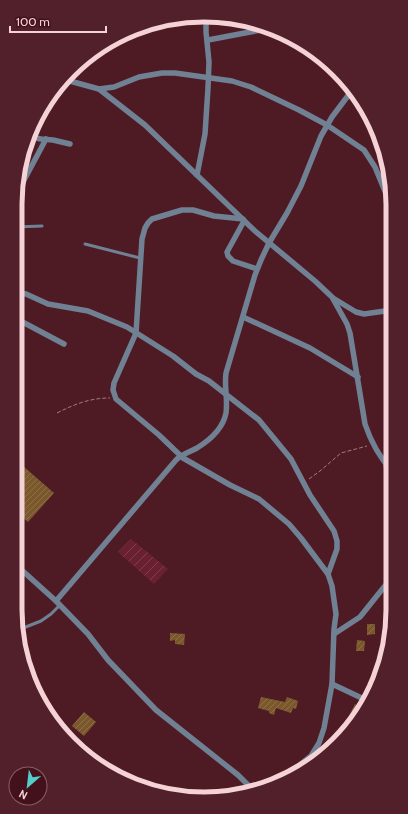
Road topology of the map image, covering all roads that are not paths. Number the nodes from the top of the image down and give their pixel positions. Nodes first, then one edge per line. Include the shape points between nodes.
1 (206, 22) edge
2 (258, 30) edge
3 (208, 40) junction
4 (209, 78) junction
5 (70, 81) edge
6 (99, 89) junction
7 (349, 94) edge
8 (327, 125) junction
9 (35, 138) edge
10 (46, 139) junction
11 (70, 144) dead end
12 (197, 175) junction
13 (24, 180) edge
14 (386, 193) edge
15 (243, 220) junction
16 (42, 226) dead end
17 (22, 227) edge
18 (269, 243) junction
19 (85, 244) dead end
20 (140, 258) junction
21 (257, 269) junction
22 (22, 293) edge
23 (332, 297) junction
24 (386, 311) edge
25 (243, 317) junction
26 (22, 322) edge
27 (136, 333) junction
28 (64, 344) dead end
29 (358, 377) junction
30 (226, 394) junction
31 (181, 456) junction
32 (386, 464) edge
33 (22, 570) edge
34 (328, 574) junction
35 (386, 585) edge
36 (58, 603) junction
37 (23, 628) edge
38 (334, 634) junction
39 (332, 684) junction
40 (363, 699) edge
41 (305, 761) edge
42 (249, 786) edge

1 - 3 street
2 - 3 street
3 - 4 street
4 - 6 street via 162,74 139,77 114,87
4 - 8 street via 251,87
4 - 12 street via 205,134
5 - 6 street
6 - 12 street via 145,125
7 - 8 street
8 - 14 street via 364,150
8 - 18 street via 297,193
9 - 10 street
10 - 11 street
10 - 13 street
12 - 15 street
15 - 18 street
15 - 20 street via 188,210 156,218 145,228
15 - 21 street via 228,256 233,261
16 - 17 lane
18 - 21 street
18 - 23 street
19 - 20 lane
20 - 27 street
21 - 25 street
22 - 27 street via 48,304 88,311
23 - 24 street via 356,312 364,314
23 - 29 street via 350,333
25 - 29 street via 310,348
25 - 30 street via 226,373
26 - 28 street
27 - 30 street
27 - 31 street via 114,383 116,399
29 - 32 street via 365,424
30 - 31 street via 226,413 220,427 201,445
30 - 34 street via 266,426 291,459 310,495 334,531 337,549
31 - 34 street via 230,486 259,499 294,530
31 - 36 street via 163,474
33 - 36 street
34 - 38 street via 336,609
35 - 38 street via 360,617
36 - 37 lane via 51,614
36 - 42 street via 156,710
38 - 39 street
39 - 40 street
39 - 41 street via 324,728 314,751

